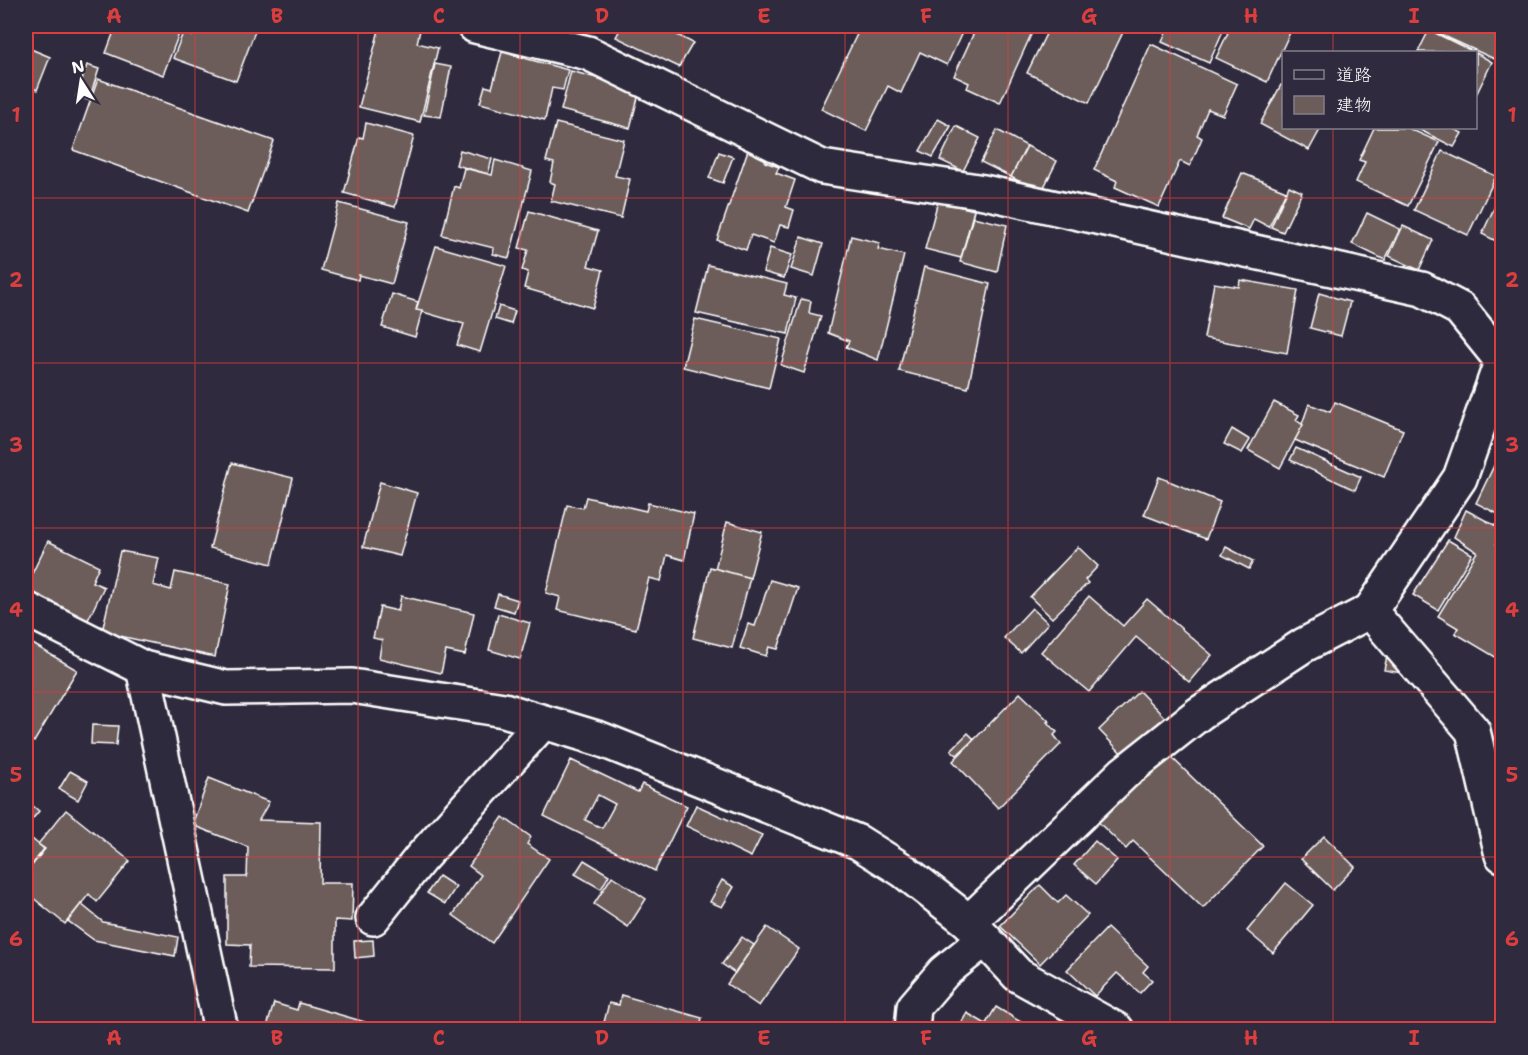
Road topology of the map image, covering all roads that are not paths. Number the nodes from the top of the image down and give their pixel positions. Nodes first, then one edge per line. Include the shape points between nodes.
1 (475, 26) edge
2 (1502, 360) edge
3 (1495, 404) edge
4 (26, 609) edge
5 (1370, 611) junction
6 (142, 668) junction
7 (543, 722) junction
8 (1503, 855) edge
9 (372, 918) dead end
10 (977, 930) junction
11 (221, 1029) edge
12 (912, 1029) edge
13 (1117, 1029) edge

1 - 2 street via 588,53 822,167 984,192 1422,289 1460,309
2 - 3 street
3 - 5 street via 1460,478
4 - 6 street
5 - 8 street via 1473,731
5 - 10 street via 1304,645 1200,713 1124,773
6 - 7 street via 226,688 352,686 504,710
6 - 11 street
7 - 9 street
7 - 10 street via 600,739 858,842 904,871
10 - 12 street via 914,1007
10 - 13 street via 1018,975

